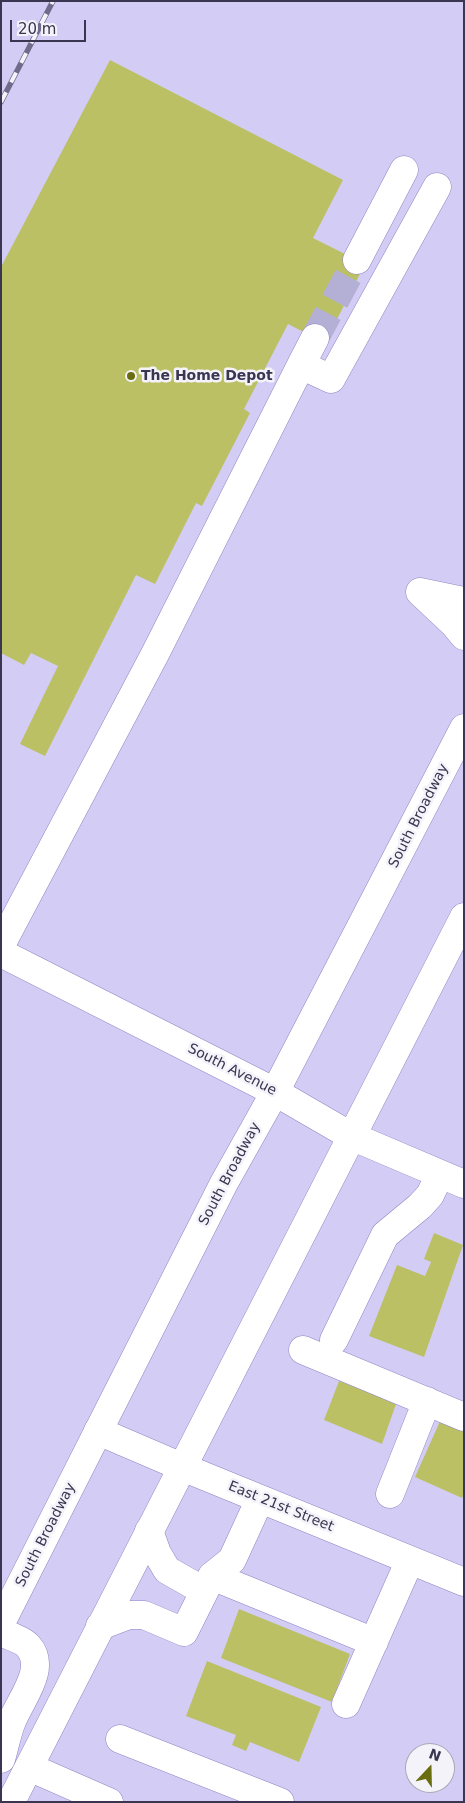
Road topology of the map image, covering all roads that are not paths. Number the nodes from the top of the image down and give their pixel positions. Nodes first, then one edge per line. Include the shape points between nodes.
1 (404, 170) dead end
2 (437, 187) dead end
3 (357, 260) tunnel mouth
4 (315, 338) tunnel mouth
5 (301, 365) junction
6 (464, 601) edge
7 (464, 636) edge
8 (464, 728) edge
9 (464, 917) edge
10 (1, 945) edge
11 (1, 953) edge
12 (275, 1092) junction
13 (351, 1136) junction
14 (452, 1179) edge
15 (334, 1340) dead end
16 (303, 1350) dead end
17 (427, 1401) junction
18 (464, 1416) edge
19 (98, 1431) junction
20 (182, 1467) junction
21 (390, 1494) dead end
22 (260, 1499) junction
23 (150, 1531) junction
24 (410, 1560) junction
25 (464, 1582) edge
26 (208, 1584) junction
27 (1, 1623) edge
28 (100, 1626) junction
29 (1, 1632) edge
30 (374, 1642) junction
31 (346, 1704) dead end
32 (120, 1739) dead end
33 (1, 1759) edge
34 (29, 1767) junction
35 (11, 1802) edge
36 (109, 1802) edge
37 (280, 1802) edge

1 - 3 main road
2 - 5 main road via 330,379
4 - 5 main road
5 - 10 main road via 155,654
6 - 7 main road via 420,592
8 - 12 main road, South Broadway
9 - 13 main road
11 - 12 main road, South Avenue
12 - 13 main road, South Avenue
12 - 19 main road, South Broadway via 224,1183
13 - 14 main road, South Avenue
13 - 20 main road
14 - 15 main road via 385,1235
16 - 17 main road
17 - 18 main road
17 - 21 main road
19 - 20 main road, East 21st Street
19 - 27 main road, South Broadway
20 - 22 main road, East 21st Street
20 - 23 main road
22 - 24 main road, East 21st Street
22 - 26 main road via 232,1560
23 - 26 main road via 167,1570
23 - 28 main road
24 - 25 main road, East 21st Street
24 - 30 main road
26 - 28 main road via 184,1632 144,1615 129,1615
26 - 30 main road
28 - 34 main road
29 - 33 main road via 28,1645 35,1665 12,1721
30 - 31 main road
32 - 37 main road
34 - 35 main road
34 - 36 main road

